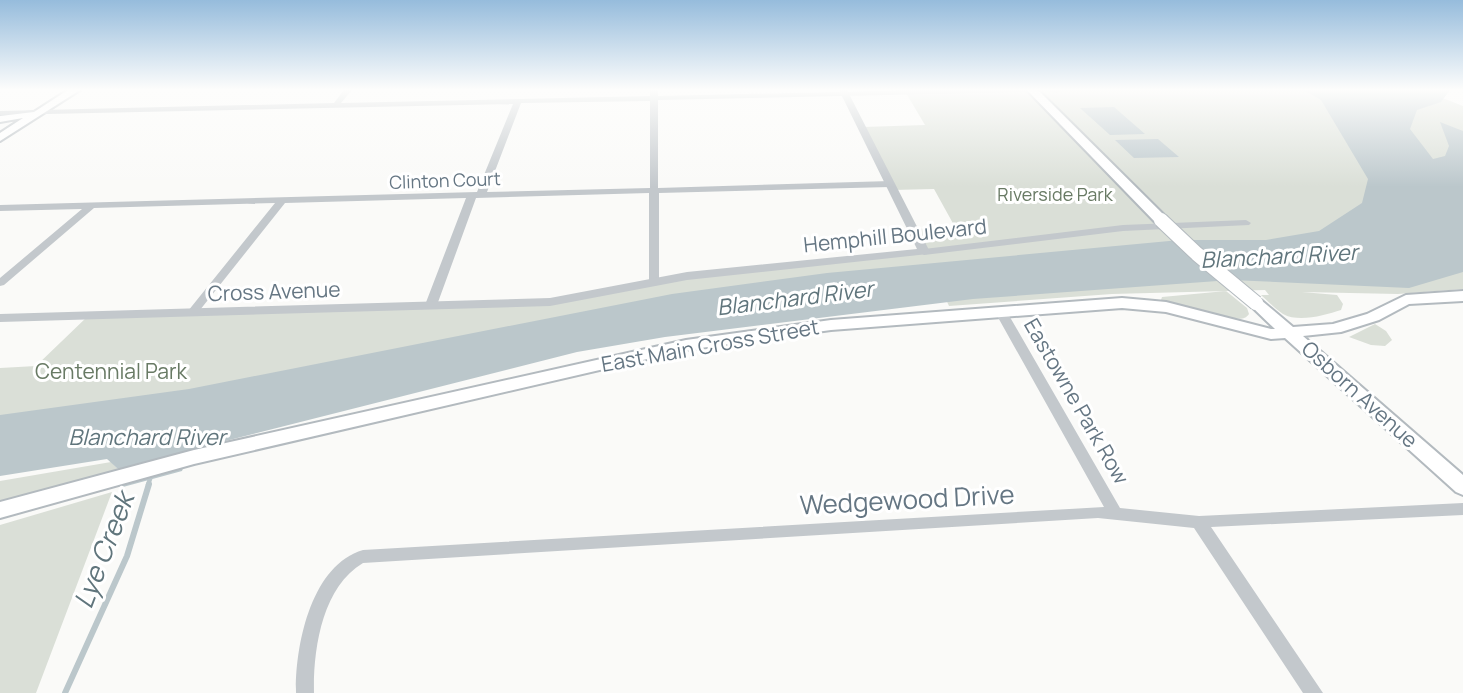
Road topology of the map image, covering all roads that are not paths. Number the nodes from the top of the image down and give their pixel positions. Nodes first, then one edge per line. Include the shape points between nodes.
1 (24, 122) edge
2 (509, 122) edge
3 (654, 122) edge
4 (859, 122) edge
5 (1064, 122) edge
6 (0, 125) edge
7 (12, 130) junction
8 (0, 138) edge
9 (890, 184) junction
10 (655, 191) junction
11 (477, 195) junction
12 (282, 201) junction
13 (91, 206) junction
14 (0, 208) edge
15 (1246, 223) dead end
16 (924, 252) junction
17 (654, 281) junction
18 (0, 283) edge
19 (1463, 296) edge
20 (550, 302) joint
21 (431, 305) junction
22 (1001, 312) junction
23 (192, 313) junction
24 (0, 318) edge
25 (1291, 333) junction
26 (1463, 487) edge
27 (1463, 509) edge
28 (0, 510) edge
29 (1115, 513) junction
30 (1199, 522) junction
31 (305, 693) edge
32 (1314, 693) edge

1 - 7 main road
2 - 11 street
3 - 10 street
4 - 9 street
5 - 25 main road, Osborn Avenue, bridge via 1197,254
6 - 7 main road
7 - 8 main road
9 - 10 street, Clinton Court
9 - 16 street
10 - 11 street, Clinton Court
10 - 17 street
11 - 12 street, Clinton Court
11 - 21 street
12 - 13 street, Clinton Court
12 - 23 street
13 - 14 street, Clinton Court
13 - 18 street
15 - 16 street, Hemphill Boulevard via 1112,229
16 - 17 street, Hemphill Boulevard
17 - 20 street, Hemphill Boulevard
19 - 25 main road, East Main Cross Street via 1406,300 1344,327
20 - 21 street, Cross Avenue
21 - 23 street, Cross Avenue
22 - 25 main road, East Main Cross Street via 1152,304 1259,332
22 - 28 main road, East Main Cross Street via 821,326 686,345 194,457
22 - 29 street, Eastowne Park Row
23 - 24 street, Cross Avenue
25 - 26 main road, Osborn Avenue
27 - 30 street, Wedgewood Drive
29 - 30 street, Wedgewood Drive
29 - 31 street, Wedgewood Drive via 388,554 355,560 334,578 317,615
30 - 32 street

